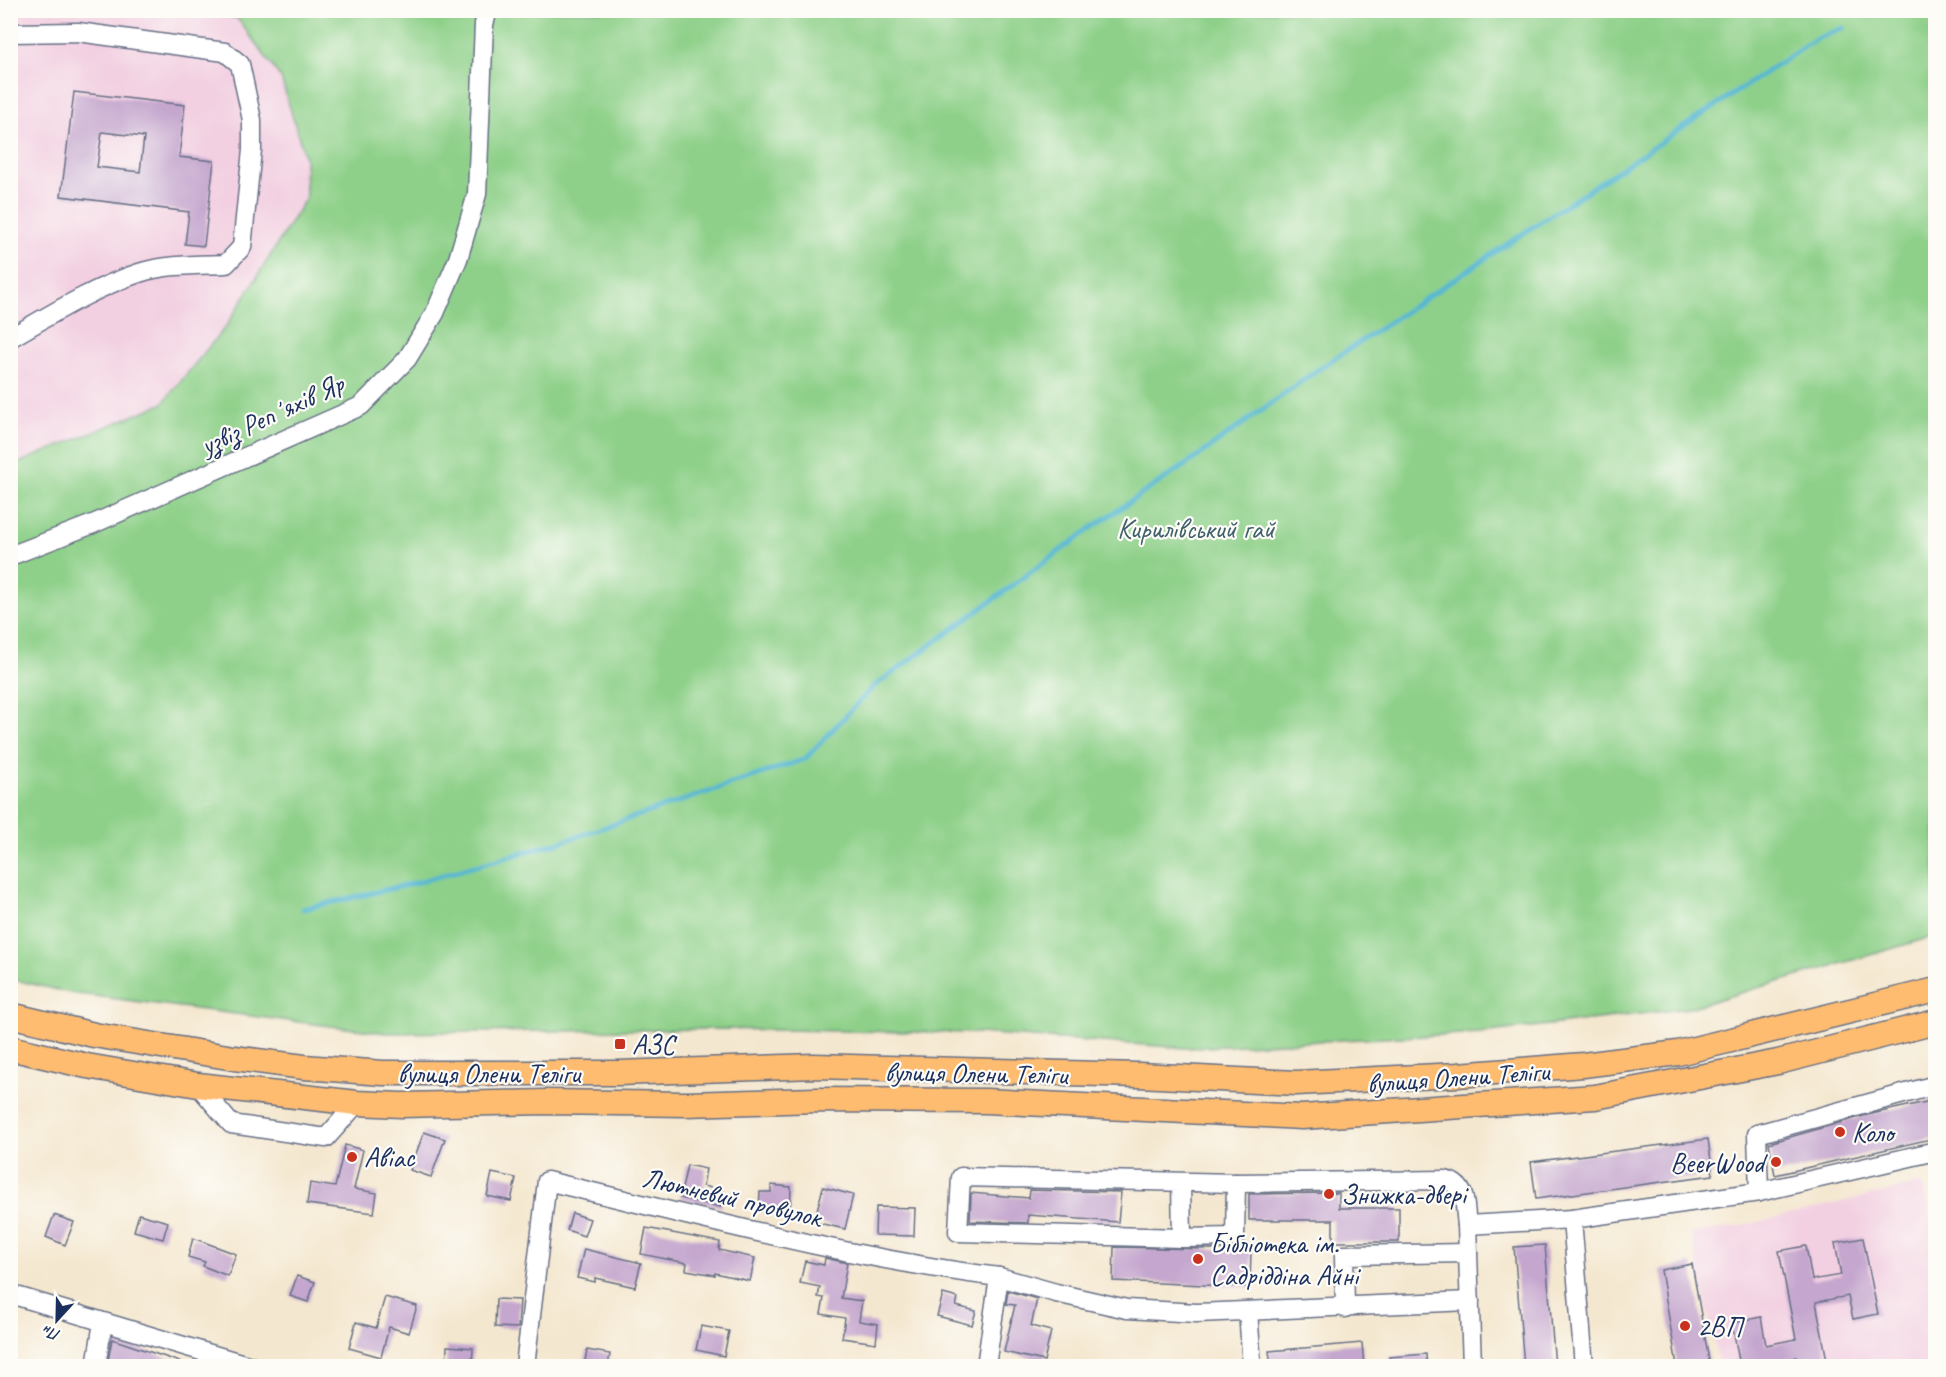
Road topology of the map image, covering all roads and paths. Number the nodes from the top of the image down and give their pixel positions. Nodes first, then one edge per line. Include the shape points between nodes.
1 (488, 10) edge
2 (10, 33) edge
3 (10, 338) edge
4 (10, 556) edge
5 (1935, 990) edge
6 (10, 1016) edge
7 (1935, 1022) edge
8 (10, 1048) edge
9 (198, 1085) junction
10 (1935, 1085) edge
11 (357, 1103) junction
12 (1935, 1152) edge
13 (1181, 1182) junction
14 (1236, 1183) junction
15 (1759, 1192) junction
16 (1572, 1219) junction
17 (1467, 1225) junction
18 (1182, 1238) junction
19 (1468, 1254) junction
20 (999, 1277) junction
21 (10, 1294) edge
22 (1470, 1301) junction
23 (1345, 1308) junction
24 (1248, 1311) junction
25 (103, 1322) junction
26 (211, 1361) edge
27 (96, 1366) edge
28 (251, 1366) edge
29 (525, 1366) edge
30 (986, 1366) edge
31 (1252, 1366) edge
32 (1472, 1366) edge
33 (1584, 1366) edge

1 - 4 street, узвіз Репʼяхів Яр via 484,24 477,194 458,260 435,313 407,359 361,406 93,524
2 - 3 street via 78,32 225,52 240,64 252,120 242,246 226,264 140,272 72,303
5 - 6 main road, вулиця Олени Теліги via 1678,1053 1458,1075 1296,1083 814,1066 619,1073 383,1073 234,1058 94,1035
7 - 11 main road, вулиця Олени Теліги via 1778,1062 1595,1097 1302,1117 986,1101
8 - 9 main road, вулиця Олени Теліги
9 - 11 main road, вулиця Олени Теліги
9 - 11 street via 231,1124 326,1138
10 - 15 street via 1757,1134
12 - 15 street
13 - 14 street
13 - 18 street
13 - 18 street via 961,1177 958,1232
14 - 17 street via 1454,1182 1462,1189
14 - 18 street via 1235,1237
15 - 16 street
16 - 17 street
16 - 33 street
17 - 19 street
19 - 22 street
19 - 23 street via 1344,1256
20 - 24 street via 1127,1309
20 - 29 street, Лютневий провулок via 844,1252 548,1181
20 - 30 street
21 - 25 street
22 - 23 street
22 - 32 street
23 - 24 street
24 - 31 street
25 - 26 street
25 - 27 street
26 - 28 street

